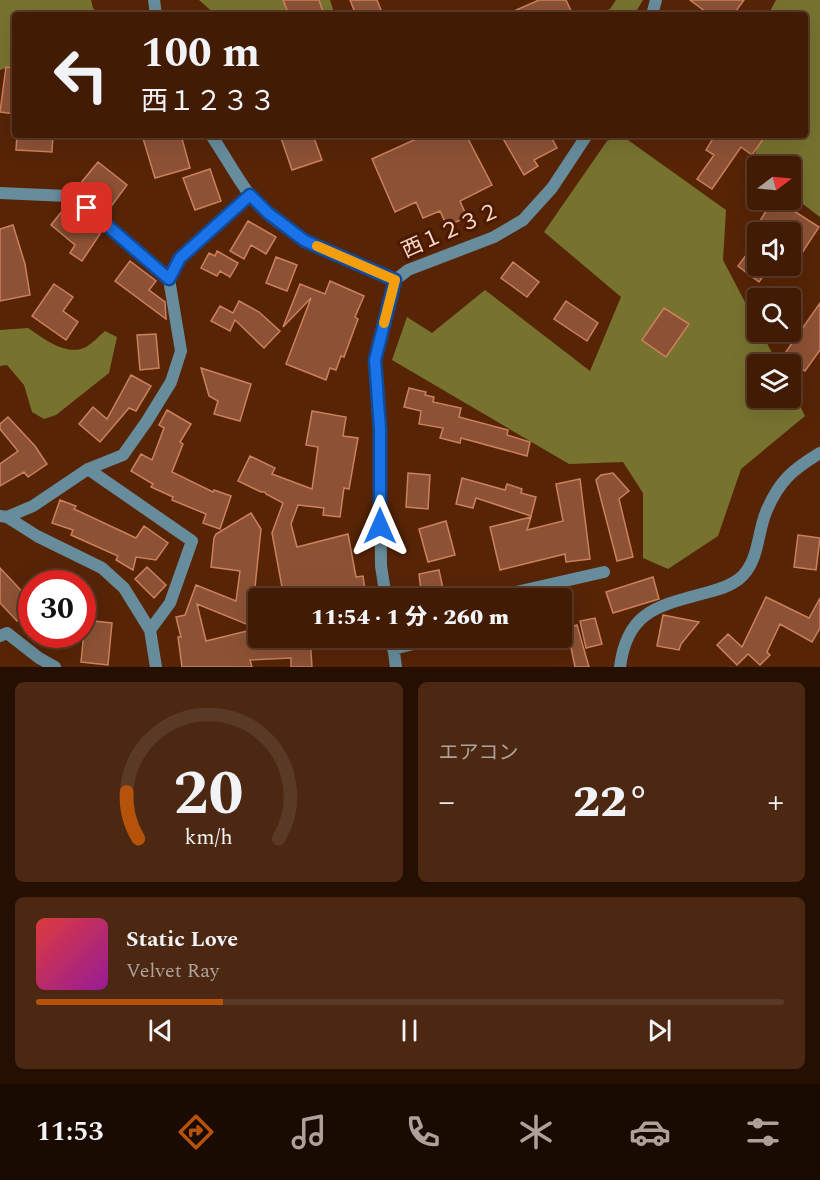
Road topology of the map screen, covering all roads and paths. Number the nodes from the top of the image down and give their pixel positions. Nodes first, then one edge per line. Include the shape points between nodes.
1 (214, 138) edge
2 (586, 138) edge
3 (0, 192) edge
4 (250, 195) junction
5 (169, 279) junction
6 (395, 280) junction
7 (820, 453) edge
8 (88, 469) junction
9 (3, 517) edge
10 (604, 572) dead end
11 (384, 588) edge
12 (534, 588) edge
13 (150, 630) junction
14 (0, 636) edge
15 (393, 648) edge
16 (55, 667) edge
17 (156, 667) edge
18 (396, 667) edge
19 (620, 667) edge

1 - 4 street
2 - 6 street, 西１２３２ via 552,188 523,220 494,237 408,270
3 - 5 street via 67,196 87,208
4 - 5 street via 180,258
4 - 6 street via 305,241
5 - 8 street via 181,351 171,382 123,455
6 - 11 street, 西１２３２ via 375,360
7 - 19 street via 794,468 780,486 765,513 751,565 739,579 646,613 622,649
8 - 9 street via 33,506
8 - 13 street via 192,541 170,603
9 - 13 street via 102,568 124,588
10 - 12 street
13 - 17 street
14 - 16 street via 7,633
15 - 18 street

